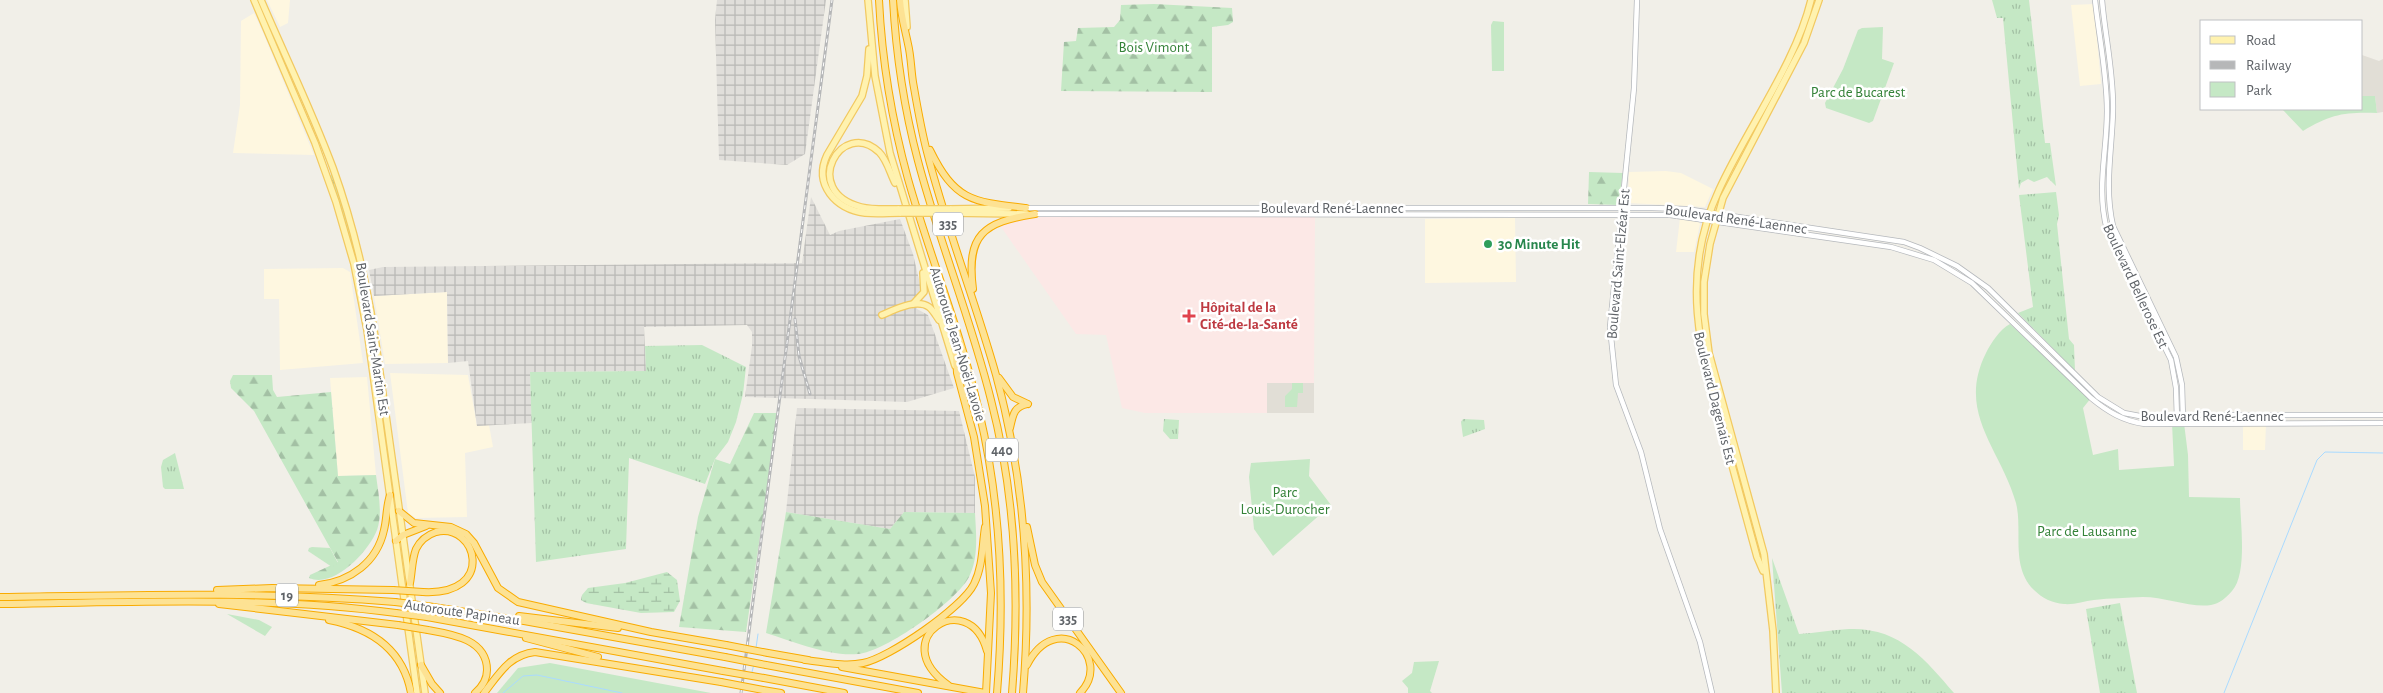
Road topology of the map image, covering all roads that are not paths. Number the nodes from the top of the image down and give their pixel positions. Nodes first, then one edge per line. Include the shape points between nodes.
1 (254, 0) edge
2 (261, 0) edge
3 (868, 0) edge
4 (879, 0) edge
5 (893, 0) edge
6 (900, 0) edge
7 (905, 0) edge
8 (1637, 0) edge
9 (1811, 0) edge
10 (1819, 0) edge
11 (2095, 0) edge
12 (2102, 0) edge
13 (870, 37) junction
14 (908, 44) junction
15 (924, 140) junction
16 (901, 194) junction
17 (1026, 208) junction
18 (1623, 208) junction
19 (900, 211) junction
20 (950, 211) junction
21 (1035, 214) junction
22 (1622, 214) junction
23 (1709, 216) junction
24 (1717, 217) junction
25 (922, 261) junction
26 (939, 279) junction
27 (912, 305) junction
28 (975, 307) junction
29 (882, 315) dead end
30 (942, 325) junction
31 (957, 373) junction
32 (996, 374) junction
33 (2383, 415) edge
34 (2183, 416) junction
35 (2177, 420) junction
36 (2184, 422) junction
37 (2383, 423) edge
38 (1010, 430) junction
39 (390, 495) junction
40 (1022, 506) junction
41 (399, 511) junction
42 (986, 516) junction
43 (426, 526) junction
44 (403, 535) junction
45 (396, 541) junction
46 (1765, 575) junction
47 (410, 583) junction
48 (303, 588) junction
49 (179, 594) junction
50 (0, 597) edge
51 (195, 600) junction
52 (0, 604) edge
53 (436, 607) junction
54 (308, 614) junction
55 (498, 630) junction
56 (652, 632) junction
57 (989, 657) junction
58 (805, 660) junction
59 (421, 665) junction
60 (1025, 669) junction
61 (666, 672) junction
62 (950, 687) junction
63 (411, 693) edge
64 (417, 693) edge
65 (425, 693) edge
66 (440, 693) edge
67 (475, 693) edge
68 (484, 693) edge
69 (781, 693) edge
70 (844, 693) edge
71 (918, 693) edge
72 (986, 693) edge
73 (997, 693) edge
74 (1012, 693) edge
75 (1023, 693) edge
76 (1080, 693) edge
77 (1121, 693) edge
78 (1712, 693) edge
79 (1776, 693) edge

1 - 39 main road, Boulevard Saint-Martin Est via 324,167 346,234 362,301
2 - 41 main road, Boulevard Saint-Martin Est via 332,167 354,233 369,298
3 - 13 main road, 335
4 - 26 highway, Autoroute Jean-Noël-Lavoie / 440 via 896,128
5 - 74 highway, Autoroute Jean-Noël-Lavoie / 440 via 901,75 913,141 984,371 1005,464 1016,573
6 - 14 highway via 901,22
7 - 14 main road, 335
8 - 18 street, Boulevard Saint-Elzéar Est via 1634,88
9 - 23 main road, Boulevard Dagenais Est via 1794,46 1723,181
10 - 24 main road, Boulevard Dagenais Est via 1804,43 1731,181
11 - 35 street, Boulevard Bellerose Est via 2107,113 2101,179 2102,211 2107,230 2171,360
12 - 34 street, Boulevard Bellerose Est via 2113,112 2107,177 2109,207 2113,226 2176,357 2182,385
13 - 16 main road, 335 via 884,125
13 - 19 main road via 863,92 825,159 823,180 830,196 848,208 868,213
14 - 15 highway, 335
15 - 17 highway via 941,173 960,192 983,202
15 - 28 highway, 335
16 - 19 main road via 882,156 870,146 848,145 832,161 830,183 845,200 864,208
16 - 25 main road, 335
17 - 18 street, Boulevard René-Laennec
17 - 20 main road
18 - 22 street, Boulevard Saint-Elzéar Est
18 - 23 street, Boulevard René-Laennec via 1678,209
19 - 20 main road, bridge
20 - 21 main road
21 - 22 street, Boulevard René-Laennec
21 - 28 highway via 999,221 977,241 970,265
22 - 23 street, Boulevard René-Laennec
22 - 78 street, Boulevard Saint-Elzéar Est via 1610,327 1616,385 1642,452 1660,529 1700,642
23 - 24 street, Boulevard René-Laennec
23 - 46 main road, Boulevard Dagenais Est via 1696,281 1700,347
24 - 35 street, Boulevard René-Laennec via 1904,242 1935,255 1988,288 2108,405 2124,413
24 - 46 main road, Boulevard Dagenais Est via 1705,271 1706,333 1764,554
25 - 27 main road via 924,291
25 - 30 main road, 335
26 - 31 highway
26 - 73 highway, Autoroute Jean-Noël-Lavoie / 440 via 975,395 996,500 1002,598
27 - 29 main road
27 - 30 main road via 928,307
28 - 32 highway, 335
30 - 31 main road, 335
31 - 42 highway, 335 via 974,437
32 - 38 highway, 335
32 - 38 highway via 1013,398 1028,404 1015,411
33 - 34 street, Boulevard René-Laennec
34 - 35 street, Boulevard René-Laennec
34 - 36 street, Boulevard Bellerose Est
35 - 36 street, Boulevard René-Laennec
36 - 37 street, Boulevard René-Laennec
38 - 40 highway, 335
39 - 45 main road, Boulevard Saint-Martin Est
39 - 48 highway via 382,537 366,564 342,580
40 - 60 highway via 1028,591
40 - 77 highway, 335 via 1040,579
41 - 43 highway via 412,522
41 - 44 main road, Boulevard Saint-Martin Est
42 - 57 highway, 335 via 991,581
42 - 58 highway via 977,576 969,592 955,606 876,660 849,664
43 - 44 highway
43 - 56 highway via 451,527 468,535 497,586 515,601
44 - 45 highway
44 - 47 main road, Boulevard Saint-Martin Est
45 - 64 main road, Boulevard Saint-Martin Est
46 - 79 main road, Boulevard Dagenais Est via 1774,631
47 - 48 highway, bridge via 415,553 425,538 443,532 461,537 468,545 472,566 468,577 451,590
47 - 59 main road, Boulevard Saint-Martin Est
48 - 49 highway via 236,588
49 - 50 highway, Autoroute Papineau / 19
49 - 53 highway, Autoroute Papineau / 19, bridge via 268,594
51 - 52 highway, Autoroute Papineau / 19
51 - 54 highway
51 - 55 highway, Autoroute Papineau / 19, bridge via 294,603 396,613
53 - 56 highway
53 - 71 highway, Autoroute Papineau / 19, bridge
54 - 63 highway via 354,626 379,639 402,665
54 - 67 highway, bridge via 398,625 460,637 481,652 486,663 486,676
55 - 61 highway via 550,646
55 - 70 highway, Autoroute Papineau / 19, bridge
56 - 58 highway, bridge
57 - 62 highway via 983,638 972,625 957,620 935,626 926,640 925,658 935,675
57 - 72 highway, 335
58 - 62 highway
59 - 65 main road, Boulevard Saint-Martin Est
59 - 66 highway
60 - 75 highway
60 - 76 highway via 1042,644 1058,639 1072,641 1084,650 1090,663 1089,680
61 - 68 highway via 532,653 506,665
61 - 69 highway, bridge
62 - 72 highway

